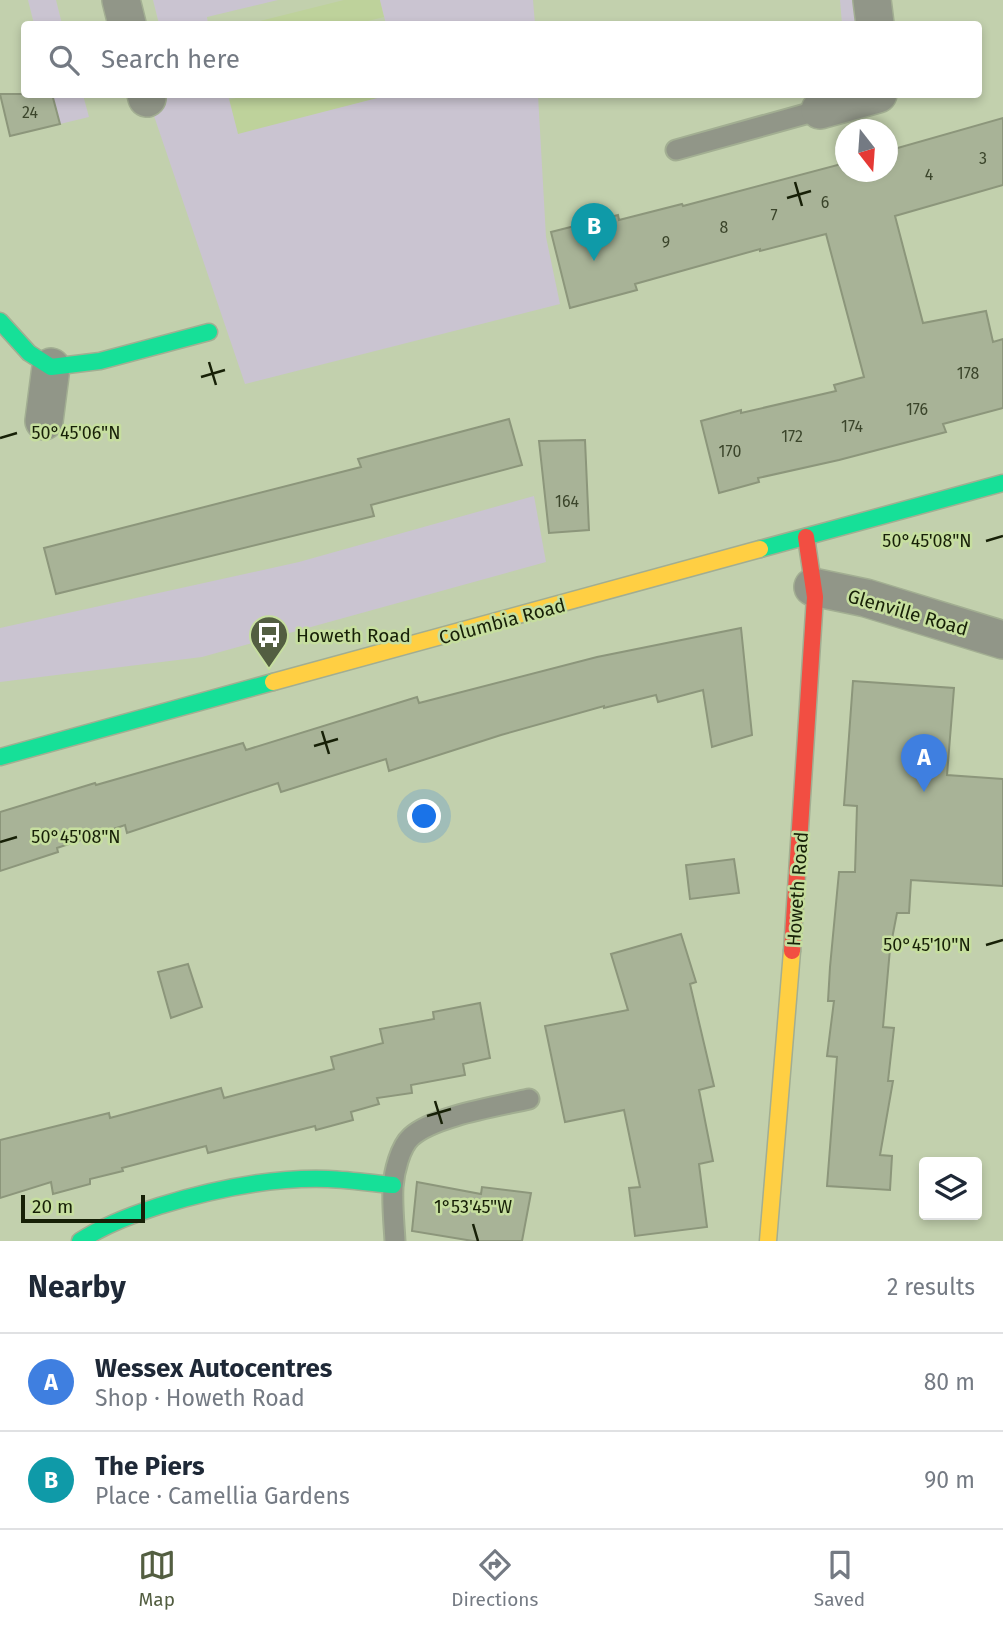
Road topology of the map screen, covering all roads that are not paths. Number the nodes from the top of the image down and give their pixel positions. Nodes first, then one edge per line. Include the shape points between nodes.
1 (121, 0) edge
2 (873, 0) edge
3 (126, 21) edge
4 (875, 21) edge
5 (864, 98) edge
6 (820, 110) joint
7 (677, 150) dead end
8 (0, 321) edge
9 (209, 332) dead end
10 (51, 367) junction
11 (44, 421) dead end
12 (1003, 483) edge
13 (806, 537) junction
14 (813, 587) junction
15 (1003, 640) edge
16 (0, 757) edge
17 (530, 1098) dead end
18 (393, 1185) junction
19 (80, 1241) edge
20 (395, 1241) edge
21 (768, 1241) edge

1 - 3 street
2 - 4 street
5 - 6 street
6 - 7 lane
8 - 10 street via 29,353
9 - 10 street via 100,361
10 - 11 street
12 - 13 street, Columbia Road
13 - 14 street, Howeth Road
13 - 16 street, Columbia Road
14 - 15 street, Glenville Road via 866,598
14 - 21 street, Howeth Road via 799,872
17 - 18 lane via 420,1130 402,1150
18 - 19 street via 328,1179 235,1186 143,1211
18 - 20 lane

